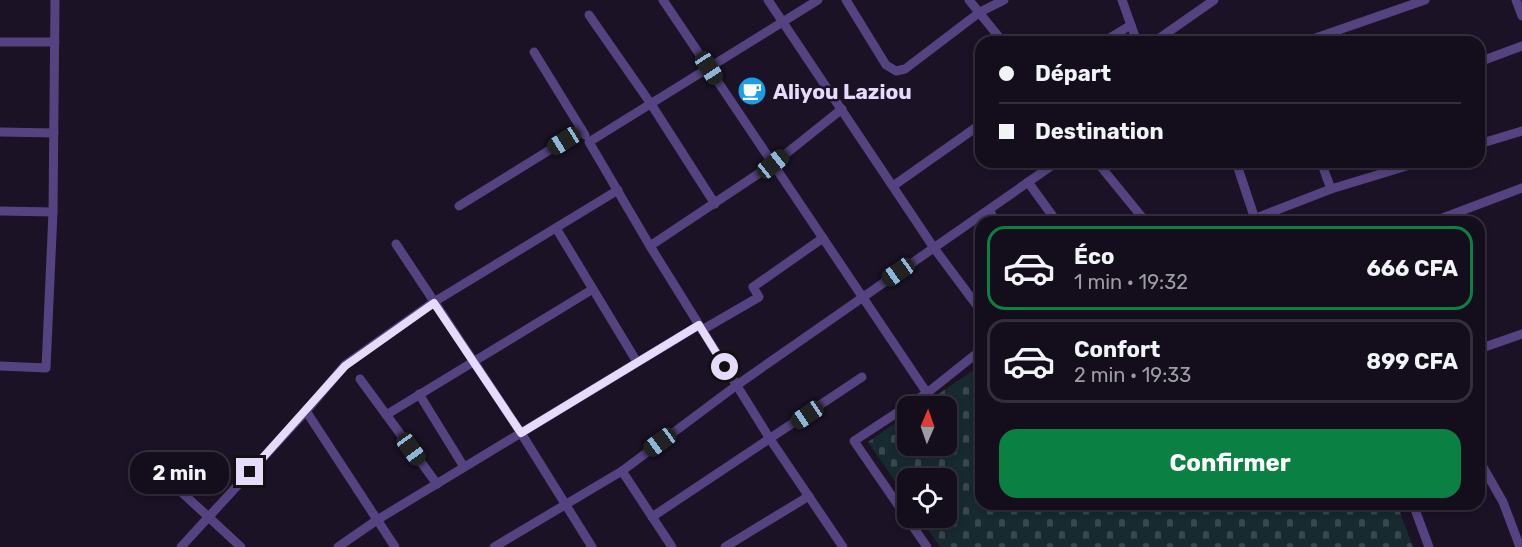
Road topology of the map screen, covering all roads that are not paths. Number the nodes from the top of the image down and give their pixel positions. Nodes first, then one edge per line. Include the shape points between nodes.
1 (55, 0) edge
2 (663, 0) edge
3 (768, 0) edge
4 (818, 0) edge
5 (846, 0) edge
6 (969, 0) edge
7 (1004, 0) edge
8 (1122, 0) edge
9 (1214, 0) edge
10 (1425, 0) edge
11 (1516, 0) edge
12 (980, 12) junction
13 (590, 15) dead end
14 (1522, 16) edge
15 (783, 21) junction
16 (1131, 25) junction
17 (998, 36) edge
18 (1113, 36) edge
19 (1135, 36) edge
20 (1163, 36) edge
21 (1321, 36) edge
22 (0, 42) edge
23 (55, 42) junction
24 (1522, 46) edge
25 (534, 52) dead end
26 (1485, 60) edge
27 (709, 68) junction
28 (651, 104) junction
29 (842, 109) junction
30 (975, 128) edge
31 (582, 130) junction
32 (1522, 131) edge
33 (0, 132) edge
34 (54, 133) junction
35 (589, 142) junction
36 (1485, 142) edge
37 (773, 164) junction
38 (1048, 168) edge
39 (1102, 168) edge
40 (1237, 168) edge
41 (1323, 168) edge
42 (1400, 168) edge
43 (1028, 182) junction
44 (893, 186) junction
45 (1522, 188) edge
46 (1331, 189) junction
47 (618, 190) junction
48 (715, 204) junction
49 (459, 206) dead end
50 (989, 210) junction
51 (0, 211) edge
52 (53, 212) junction
53 (980, 216) edge
54 (992, 216) edge
55 (1053, 216) edge
56 (1141, 216) edge
57 (1249, 216) edge
58 (1260, 216) edge
59 (1448, 216) edge
60 (975, 220) edge
61 (556, 228) junction
62 (823, 238) junction
63 (396, 244) dead end
64 (650, 246) junction
65 (934, 248) junction
66 (593, 289) junction
67 (862, 297) junction
68 (434, 303) junction
69 (975, 303) edge
70 (700, 327) junction
71 (1522, 334) edge
72 (1485, 347) edge
73 (975, 355) edge
74 (473, 361) junction
75 (637, 362) junction
76 (0, 366) edge
77 (862, 377) dead end
78 (360, 380) dead end
79 (737, 385) junction
80 (927, 393) junction
81 (419, 394) junction
82 (306, 411) junction
83 (386, 415) junction
84 (521, 433) junction
85 (770, 440) junction
86 (152, 465) dead end
87 (464, 467) junction
88 (1485, 470) edge
89 (622, 471) junction
90 (437, 484) junction
91 (808, 496) junction
92 (566, 505) junction
93 (1415, 510) edge
94 (652, 517) junction
95 (208, 518) junction
96 (377, 520) junction
97 (732, 545) edge
98 (499, 546) edge
99 (181, 547) edge
100 (241, 547) edge
101 (338, 547) edge
102 (395, 547) edge
103 (592, 547) edge
104 (672, 547) edge
105 (843, 547) edge
106 (927, 547) edge
107 (1430, 547) edge
108 (1520, 547) edge

1 - 23 street
2 - 27 street
3 - 15 street
4 - 15 street
5 - 12 street via 886,65 896,71 905,69
6 - 12 street
7 - 12 street
8 - 16 street
9 - 20 street
10 - 21 street
11 - 14 street
12 - 17 street
13 - 28 street
15 - 27 street
15 - 29 street
16 - 18 street
16 - 19 street
22 - 23 street
23 - 34 street
24 - 26 street
25 - 31 street
27 - 28 street
27 - 37 street
28 - 35 street
28 - 48 street
29 - 37 street
29 - 44 street
30 - 44 street
31 - 35 street
31 - 49 street
32 - 36 street
33 - 34 street
34 - 52 street
35 - 47 street
37 - 48 street
37 - 62 street
38 - 43 street
39 - 56 street
40 - 57 street
41 - 46 street
42 - 46 street
43 - 50 street
43 - 55 street
44 - 65 street
45 - 59 street
46 - 58 street
47 - 61 street
47 - 64 street
48 - 64 street
50 - 53 street
50 - 54 street
51 - 52 street
52 - 76 street via 46,368
60 - 65 street
61 - 66 street
61 - 68 street
62 - 67 street
62 - 70 street via 753,287 759,297
63 - 68 street
64 - 70 street
65 - 67 street
65 - 69 street
66 - 74 street
66 - 75 street
67 - 79 street
67 - 80 street
68 - 74 street
68 - 82 street via 345,366
70 - 75 street
70 - 79 street
71 - 72 street
73 - 80 street
74 - 81 street
74 - 84 street
75 - 84 street
77 - 85 street
78 - 83 street
79 - 85 street
79 - 89 street
80 - 106 street via 854,441
81 - 83 street
81 - 87 street
82 - 95 street
82 - 96 street
83 - 90 street
84 - 87 street
84 - 92 street
85 - 91 street
85 - 94 street
86 - 95 street
87 - 90 street
88 - 108 street via 1503,502
89 - 92 street
89 - 94 street
90 - 96 street
91 - 97 street
91 - 105 street
92 - 98 street
92 - 103 street
93 - 107 street
94 - 104 street
95 - 99 street
95 - 100 street
96 - 101 street
96 - 102 street

